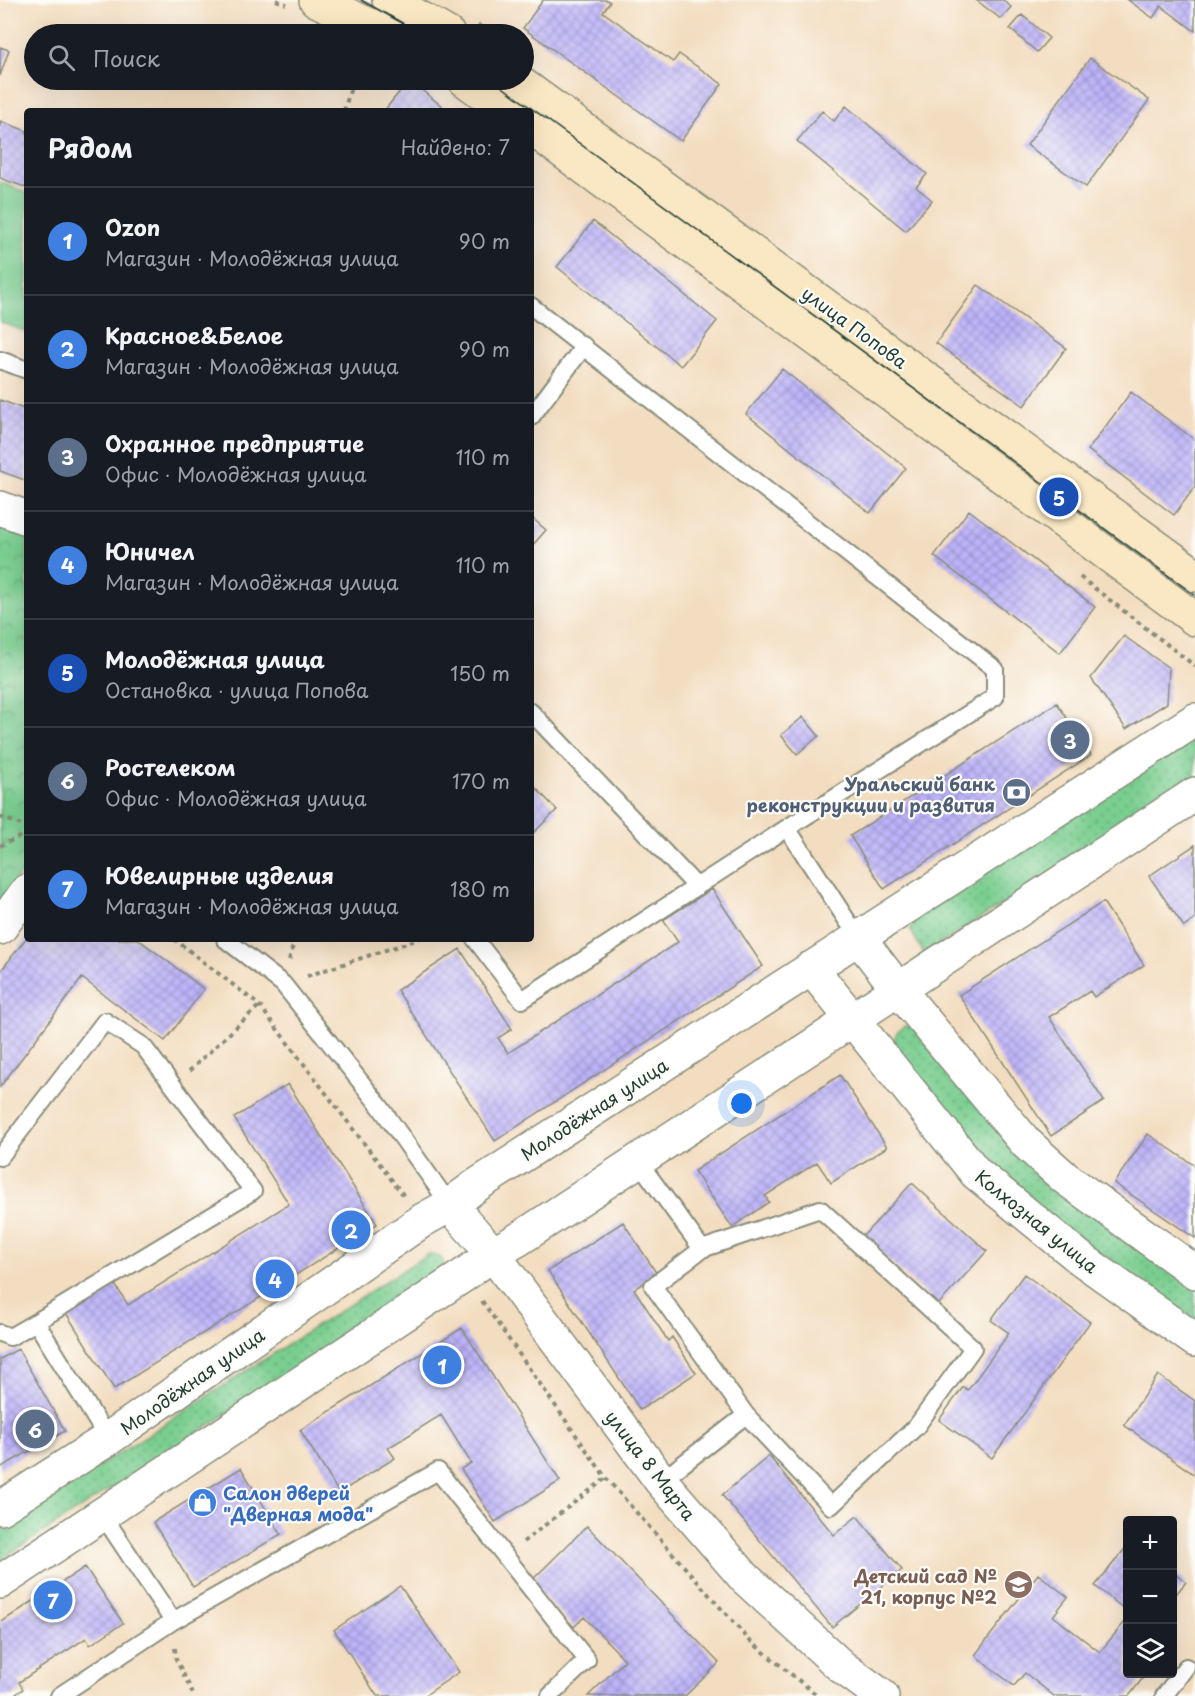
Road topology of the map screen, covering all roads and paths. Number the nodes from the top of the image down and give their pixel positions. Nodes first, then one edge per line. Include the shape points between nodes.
1 (316, 0) edge
2 (389, 0) edge
3 (367, 24) edge
4 (431, 24) edge
5 (350, 90) edge
6 (479, 90) edge
7 (530, 90) edge
8 (345, 108) edge
9 (504, 108) edge
10 (534, 130) edge
11 (534, 308) edge
12 (584, 346) junction
13 (0, 360) edge
14 (24, 369) edge
15 (534, 413) edge
16 (0, 508) edge
17 (24, 517) edge
18 (1195, 576) edge
19 (1195, 619) edge
20 (534, 715) edge
21 (1195, 720) edge
22 (1195, 794) edge
23 (0, 817) edge
24 (24, 826) edge
25 (787, 828) junction
26 (24, 834) edge
27 (0, 846) edge
28 (697, 887) junction
29 (24, 895) edge
30 (0, 928) edge
31 (853, 929) junction
32 (178, 942) edge
33 (229, 942) edge
34 (478, 942) edge
35 (811, 968) junction
36 (898, 989) junction
37 (853, 1019) junction
38 (0, 1157) edge
39 (638, 1161) junction
40 (437, 1213) junction
41 (702, 1249) junction
42 (493, 1254) junction
43 (1195, 1272) edge
44 (36, 1322) junction
45 (3, 1338) edge
46 (1195, 1340) edge
47 (746, 1415) junction
48 (108, 1439) junction
49 (606, 1478) dead end
50 (661, 1481) junction
51 (0, 1508) edge
52 (102, 1514) junction
53 (504, 1557) junction
54 (0, 1582) edge
55 (173, 1621) junction
56 (1186, 1667) dead end
57 (59, 1696) edge
58 (194, 1696) edge
59 (550, 1696) edge
60 (882, 1696) edge
61 (1164, 1696) edge

1 - 3 street
2 - 4 street
5 - 8 path
6 - 9 street
7 - 18 street, улица Попова
10 - 19 street, улица Попова
11 - 12 lane
12 - 15 lane
12 - 25 lane via 995,669 995,697
13 - 14 lane
16 - 17 street
20 - 28 lane
21 - 31 street, Молодёжная улица
22 - 36 street
23 - 24 path
25 - 28 lane
25 - 31 lane
26 - 27 path
28 - 34 lane via 522,1000
29 - 30 street
31 - 35 street, Молодёжная улица
31 - 36 street
32 - 40 path via 259,1005
33 - 40 lane via 283,984 379,1105
35 - 37 street, Колхозная улица
35 - 40 street, Молодёжная улица
36 - 37 street
36 - 43 street via 1026,1143 1065,1178
37 - 39 street
37 - 46 street, Колхозная улица via 976,1173 1080,1258
38 - 44 lane via 105,1021 143,1046 253,1191
39 - 41 lane
39 - 42 street
40 - 42 street, улица 8 Марта
40 - 48 street, Молодёжная улица
41 - 47 lane via 653,1286
41 - 47 lane via 820,1209 974,1348 916,1427 831,1506
42 - 50 street, улица 8 Марта
42 - 52 street
44 - 45 lane
44 - 48 lane
47 - 50 lane
48 - 51 street, Молодёжная улица
49 - 53 path
50 - 60 street, улица 8 Марта via 745,1578 842,1667
52 - 54 street
52 - 55 lane
53 - 55 lane via 438,1471
53 - 59 lane via 587,1660
55 - 57 lane
55 - 58 path via 176,1659
56 - 61 lane

